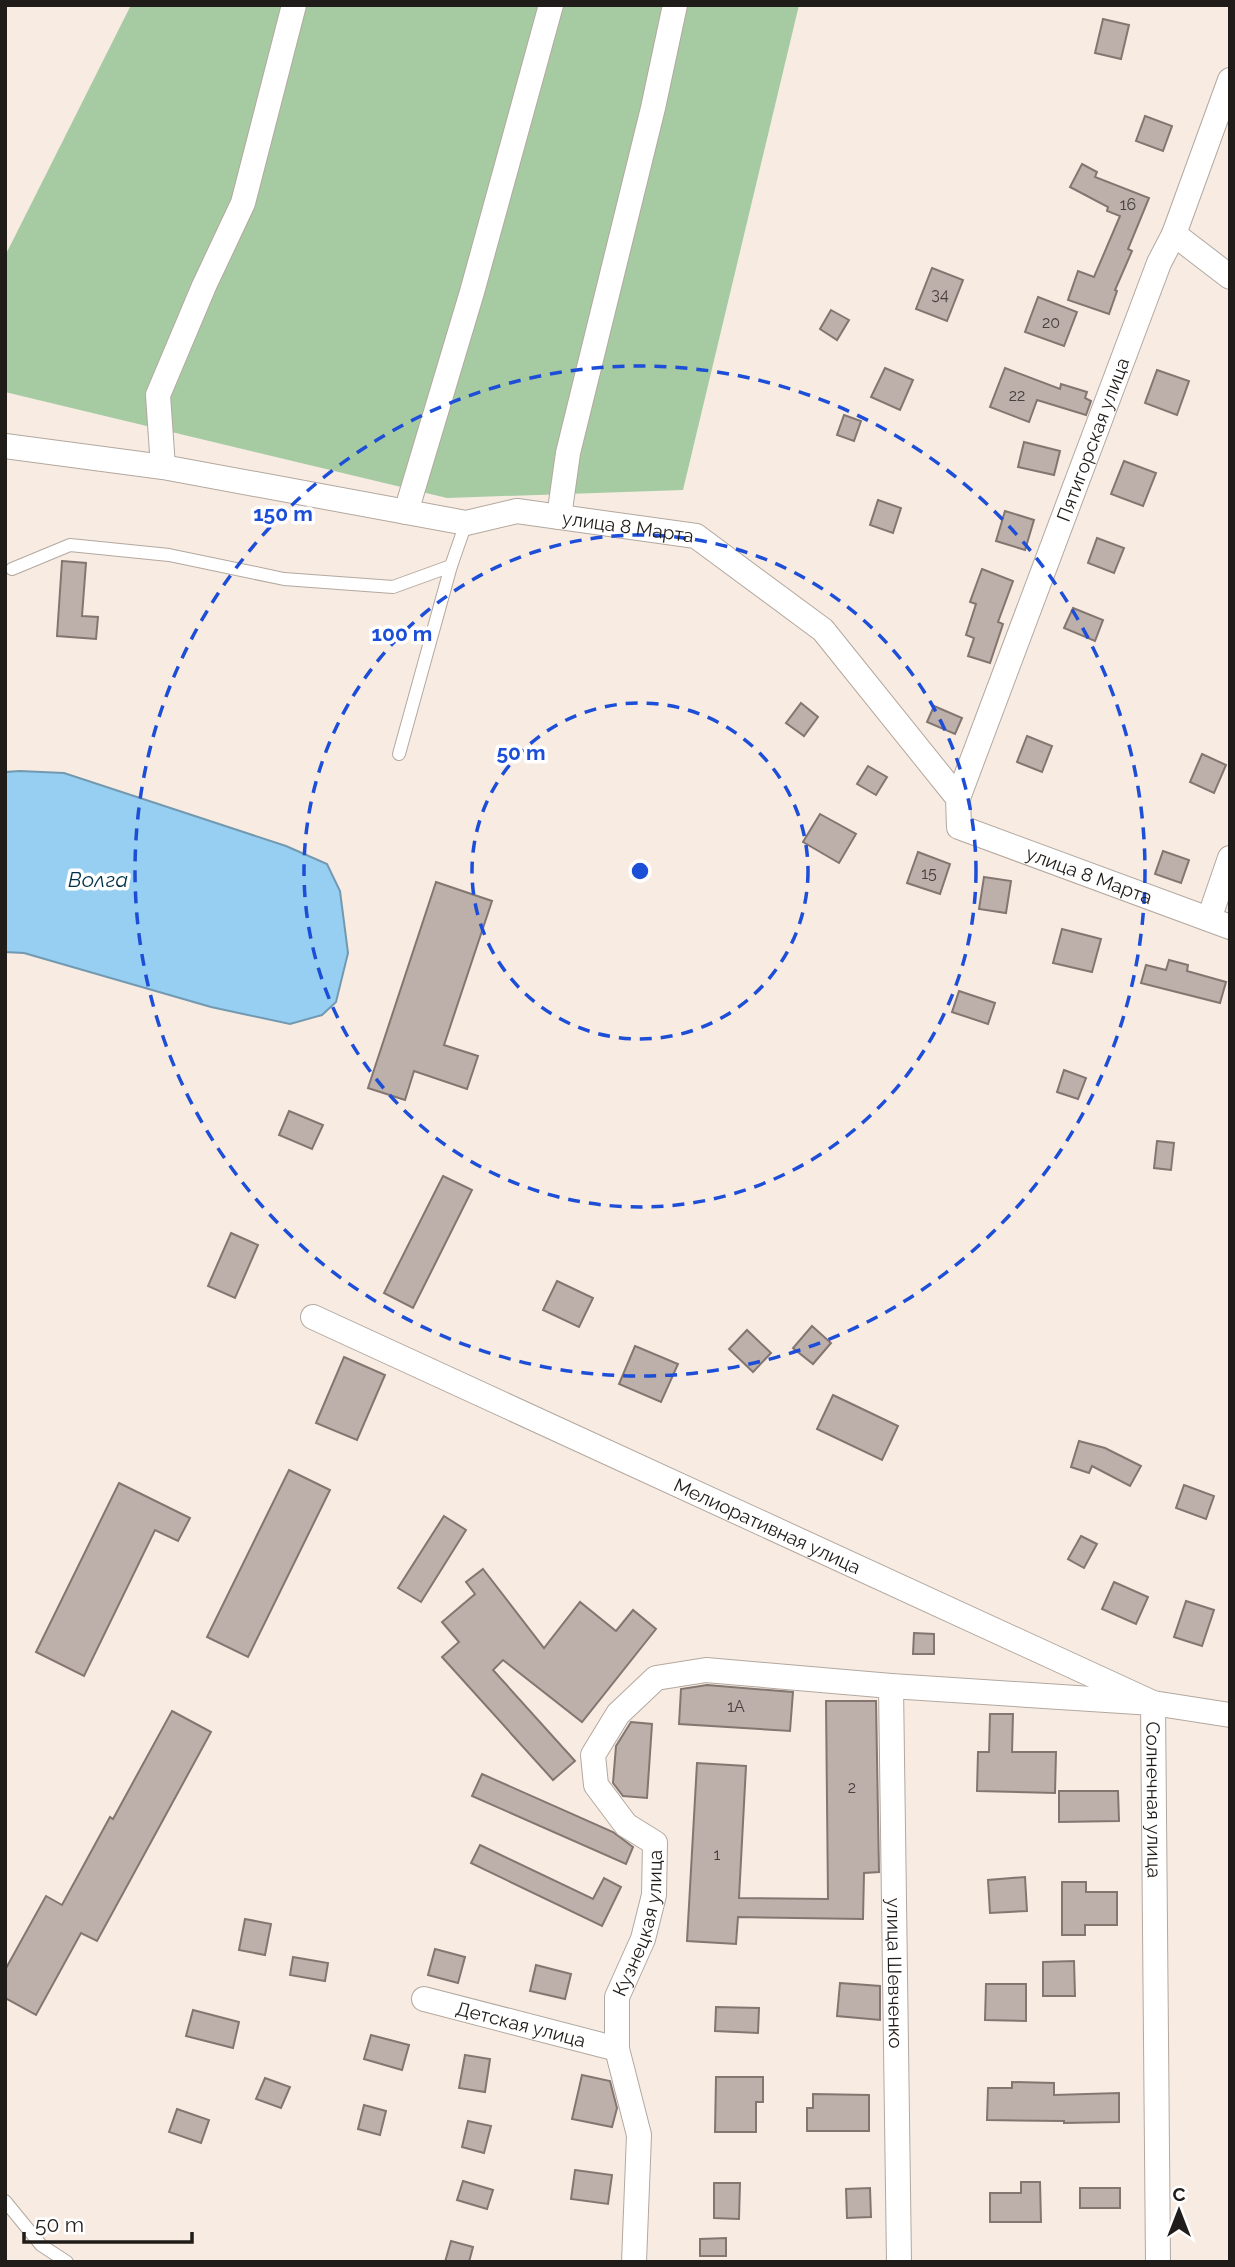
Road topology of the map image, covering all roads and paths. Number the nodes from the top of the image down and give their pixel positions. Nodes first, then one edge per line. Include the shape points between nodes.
1 (294, 5) edge
2 (551, 5) edge
3 (675, 5) edge
4 (1230, 80) edge
5 (1174, 234) junction
6 (1230, 277) edge
7 (5, 446) edge
8 (163, 467) junction
9 (406, 512) junction
10 (559, 517) junction
11 (466, 523) junction
12 (451, 566) junction
13 (12, 569) dead end
14 (399, 754) dead end
15 (958, 798) junction
16 (1230, 858) edge
17 (1219, 923) edge
18 (313, 1317) dead end
19 (706, 1670) joint
20 (891, 1686) junction
21 (1153, 1703) junction
22 (1230, 1715) edge
23 (424, 1999) dead end
24 (617, 2049) junction
25 (5, 2201) edge
26 (66, 2262) edge
27 (634, 2262) edge
28 (899, 2262) edge
29 (1158, 2262) edge

1 - 8 street via 243,203 158,395
2 - 9 street
3 - 10 street via 568,453
4 - 5 street, Пятигорская улица
5 - 6 street
5 - 15 street, Пятигорская улица via 1159,262
7 - 8 street, улица 8 Марта
8 - 9 street, улица 8 Марта
9 - 11 street, улица 8 Марта
10 - 11 street, улица 8 Марта via 517,511
10 - 15 street, улица 8 Марта via 696,536 823,630
11 - 12 lane
12 - 13 lane via 393,587 284,579 169,555 70,545
12 - 14 lane
15 - 17 street, улица 8 Марта via 960,827
16 - 17 street
18 - 21 street, Мелиоративная улица
19 - 20 street, Солнечная улица
19 - 24 street, Кузнецкая улица via 656,1678 618,1714 593,1755 596,1784 626,1825 655,1843 654,1895 643,1939 617,1997
20 - 21 street, Солнечная улица
20 - 28 street, улица Шевченко
21 - 22 street, Мелиоративная улица
21 - 29 street, Солнечная улица
23 - 24 street, Детская улица
24 - 27 street, Кузнецкая улица via 639,2134
25 - 26 lane via 41,2245

